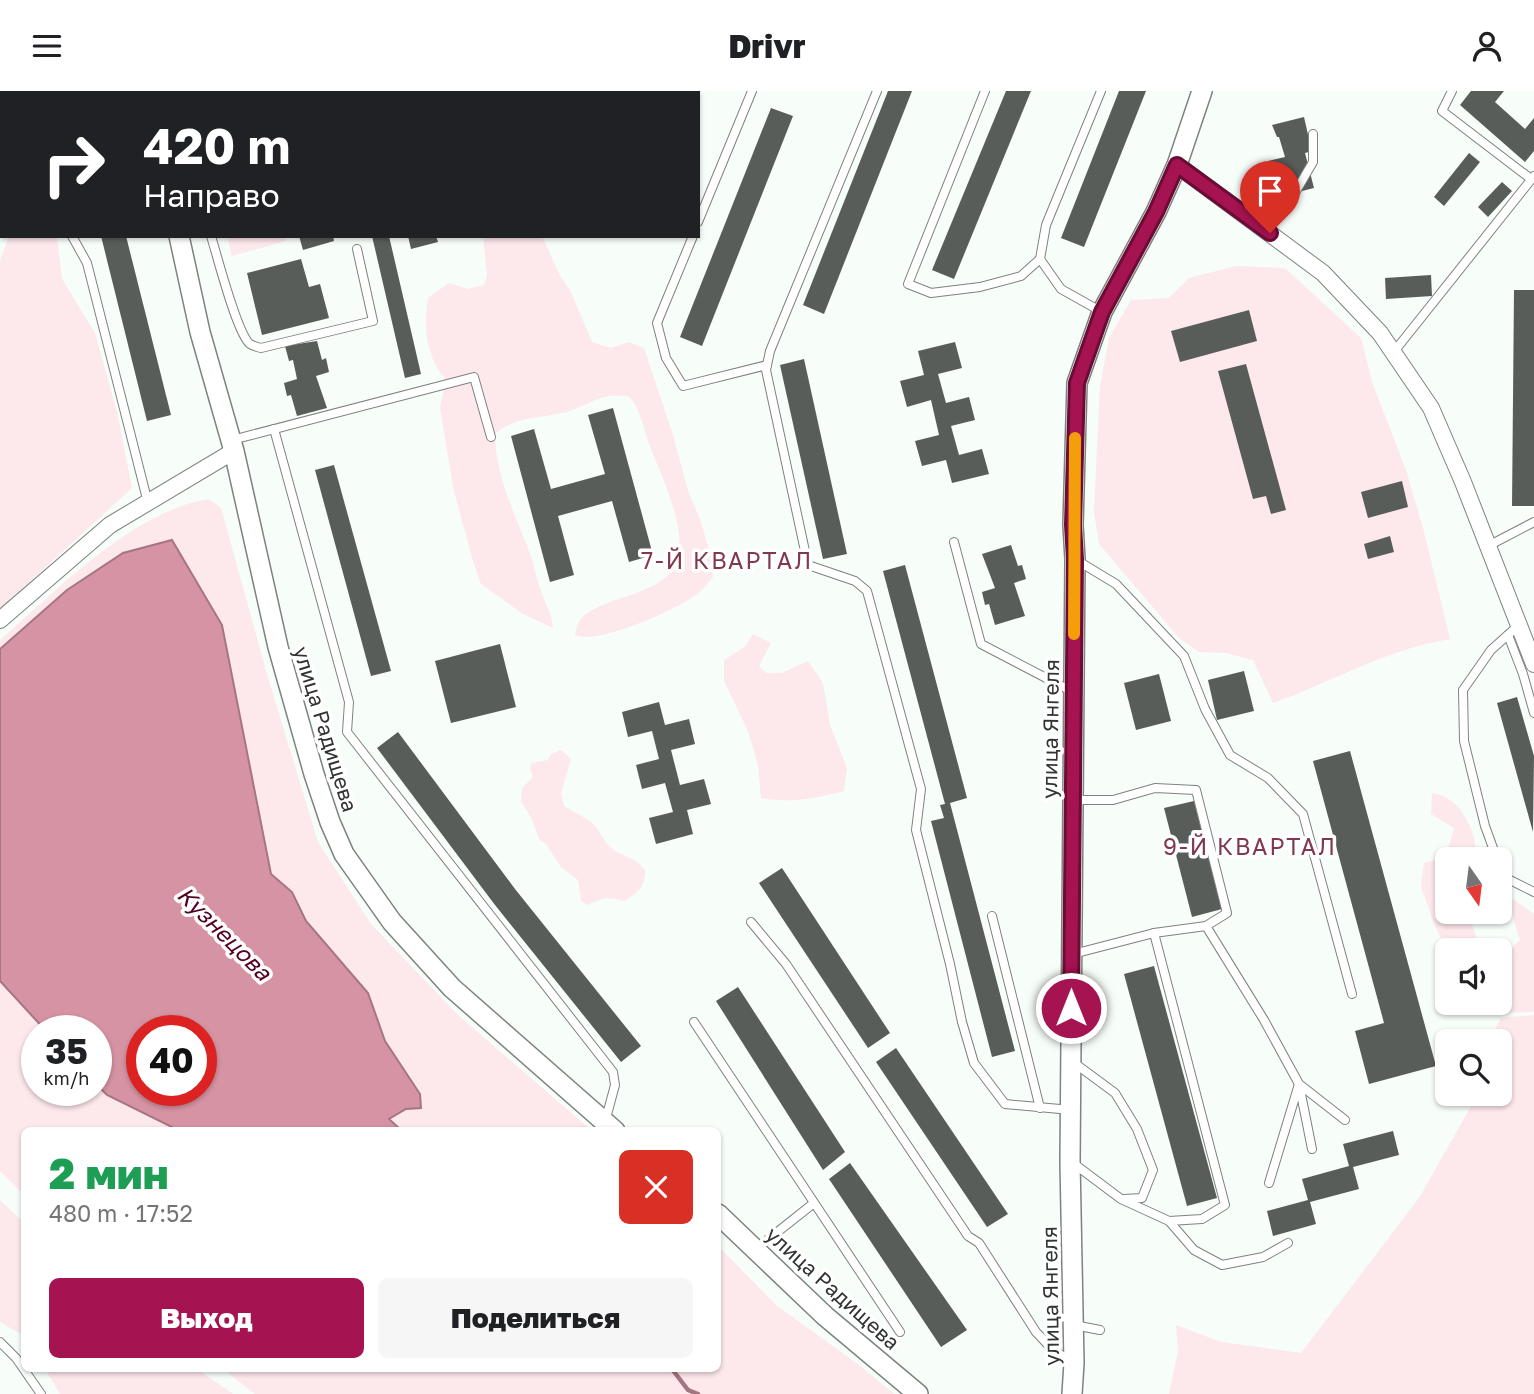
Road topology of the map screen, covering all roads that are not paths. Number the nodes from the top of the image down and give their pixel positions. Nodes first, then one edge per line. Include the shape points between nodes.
1 (752, 91) edge
2 (877, 91) edge
3 (985, 91) edge
4 (1101, 91) edge
5 (1202, 91) edge
6 (1452, 91) edge
7 (1313, 134) dead end
8 (1177, 165) junction
9 (1533, 178) edge
10 (700, 217) edge
11 (1253, 219) junction
12 (73, 238) edge
13 (179, 238) edge
14 (212, 238) edge
15 (692, 238) edge
16 (357, 249) dead end
17 (1040, 260) junction
18 (1102, 312) junction
19 (1393, 353) junction
20 (767, 365) junction
21 (274, 429) junction
22 (491, 437) dead end
23 (233, 446) junction
24 (148, 503) junction
25 (1534, 522) edge
26 (954, 542) dead end
27 (1488, 546) junction
28 (1075, 559) junction
29 (0, 620) edge
30 (1513, 630) junction
31 (1534, 664) edge
32 (1074, 693) junction
33 (1534, 713) edge
34 (1072, 800) junction
35 (1493, 847) edge
36 (1512, 881) edge
37 (1534, 892) edge
38 (992, 916) dead end
39 (751, 922) dead end
40 (1206, 926) junction
41 (1154, 933) junction
42 (1072, 954) junction
43 (1352, 994) dead end
44 (694, 1023) dead end
45 (1071, 1061) junction
46 (1299, 1084) junction
47 (1040, 1108) junction
48 (1071, 1110) junction
49 (1345, 1120) dead end
50 (610, 1126) edge
51 (1312, 1149) dead end
52 (1070, 1162) junction
53 (1269, 1183) dead end
54 (1121, 1199) junction
55 (814, 1203) junction
56 (721, 1217) edge
57 (1169, 1221) junction
58 (1288, 1243) dead end
59 (756, 1249) junction
60 (1074, 1325) junction
61 (1100, 1330) dead end
62 (900, 1332) dead end
63 (0, 1342) edge
64 (1074, 1363) junction
65 (21, 1365) edge
66 (26, 1372) edge
67 (41, 1394) edge
68 (918, 1394) edge
69 (1072, 1394) edge

1 - 10 lane
2 - 20 lane
3 - 17 lane via 908,284 930,293 980,287 1021,276
4 - 17 lane via 1046,225
5 - 8 street, улица Янгеля
6 - 9 lane via 1442,111
7 - 11 lane via 1313,162 1292,198
8 - 11 street
8 - 18 street, улица Янгеля
9 - 19 lane
11 - 19 street via 1323,273
12 - 24 lane via 87,263
13 - 23 street, улица Радищева via 200,332
14 - 16 lane via 243,334 250,344 261,348 373,321
15 - 20 lane via 657,323 666,358 683,387
17 - 18 lane via 1061,289
18 - 28 street, улица Янгеля via 1077,383
19 - 27 street via 1431,408
20 - 47 lane via 808,565 855,580 867,591 920,789 916,830 974,1063 1005,1104
21 - 22 lane via 474,377
21 - 23 lane
21 - 50 lane via 349,702 347,732 613,1072
23 - 24 street
23 - 50 street, улица Радищева via 284,671 330,823 344,854 392,922 452,988
24 - 29 street via 110,525
25 - 27 lane
26 - 32 lane via 981,644
27 - 30 street
28 - 32 street, улица Янгеля
28 - 43 lane via 1116,583 1184,656 1230,755 1268,778 1303,814
30 - 31 street
30 - 33 lane
30 - 35 lane via 1491,650 1463,690 1464,741
32 - 34 street, улица Янгеля
34 - 40 lane via 1113,800 1155,788 1196,790 1227,912
34 - 42 street, улица Янгеля
36 - 37 lane
38 - 47 lane
39 - 64 lane via 786,964 1036,1332
40 - 41 lane
40 - 46 lane
41 - 42 lane
41 - 57 lane via 1225,1205 1202,1219
42 - 45 street, улица Янгеля
44 - 55 lane
45 - 48 street, улица Янгеля
45 - 54 lane via 1115,1093 1137,1129 1153,1170 1142,1198
46 - 49 lane
46 - 51 lane
46 - 53 lane
47 - 48 lane
48 - 52 street, улица Янгеля
52 - 54 lane
52 - 60 street, улица Янгеля
54 - 57 lane
55 - 59 lane
55 - 62 lane
56 - 59 street, улица Радищева
57 - 58 lane via 1194,1249 1222,1265 1263,1257
59 - 68 street, улица Радищева
60 - 61 lane
60 - 64 street, улица Янгеля
63 - 65 lane
64 - 69 street, улица Янгеля
66 - 67 lane

